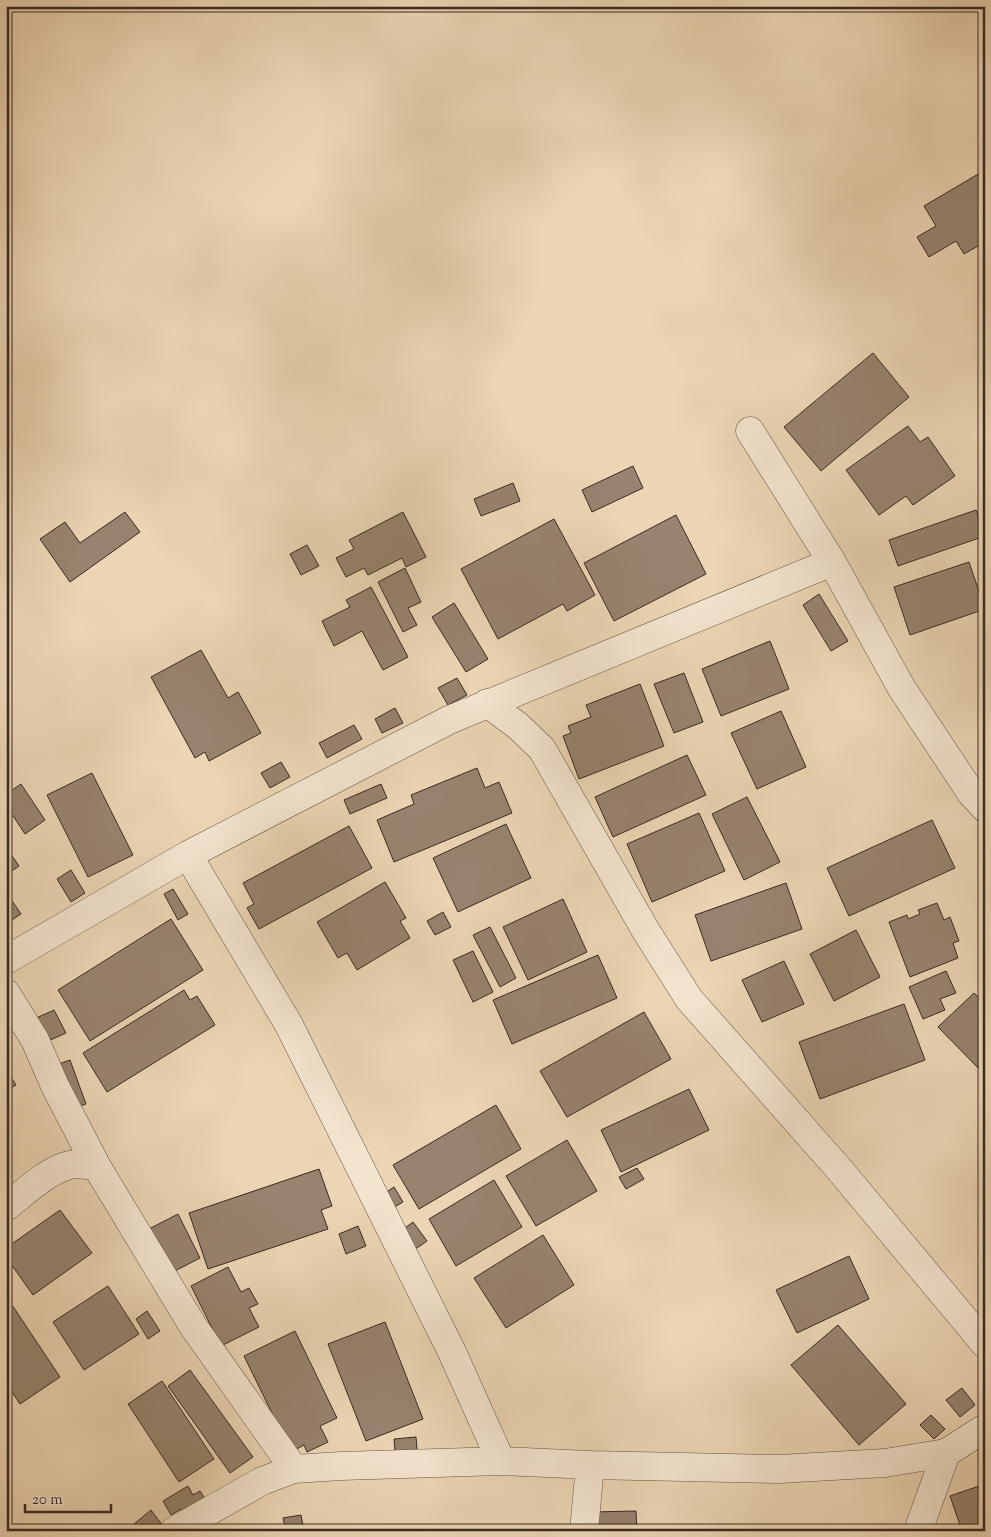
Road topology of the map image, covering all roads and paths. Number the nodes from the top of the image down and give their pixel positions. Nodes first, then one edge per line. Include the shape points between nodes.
1 (750, 431) dead end
2 (832, 562) junction
3 (487, 703) junction
4 (985, 808) edge
5 (188, 855) junction
6 (6, 960) edge
7 (6, 993) edge
8 (97, 1168) junction
9 (6, 1207) edge
10 (985, 1344) edge
11 (985, 1428) edge
12 (946, 1453) junction
13 (500, 1461) junction
14 (590, 1466) junction
15 (294, 1470) junction
16 (174, 1531) edge
17 (584, 1531) edge
18 (918, 1531) edge

1 - 2 street
2 - 3 street
2 - 4 street via 901,687
3 - 5 street
3 - 10 street via 542,749 688,999 839,1169
5 - 6 street
5 - 13 street via 289,1025 452,1352
7 - 8 street via 35,1040
8 - 9 street via 66,1165
8 - 15 street via 194,1326
11 - 12 street
12 - 14 street via 885,1463 779,1469
12 - 18 street
13 - 14 street
13 - 15 street
14 - 17 street
15 - 16 street via 262,1481

